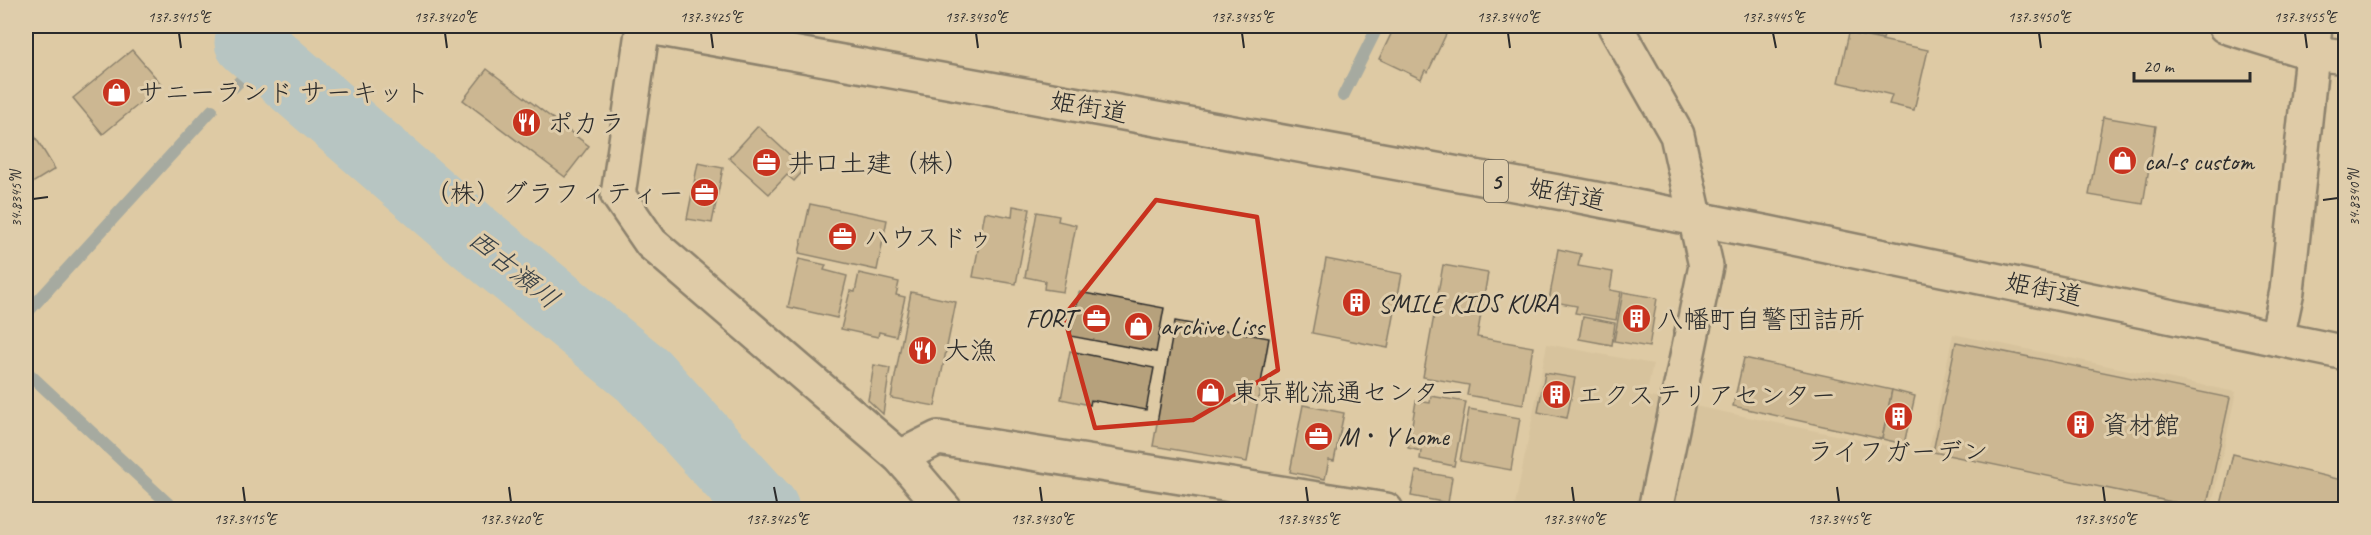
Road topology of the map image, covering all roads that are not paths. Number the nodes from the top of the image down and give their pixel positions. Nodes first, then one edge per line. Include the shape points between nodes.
1 (643, 26) edge
2 (1615, 26) edge
3 (2225, 26) edge
4 (2314, 39) edge
5 (2346, 57) edge
6 (1695, 218) junction
7 (2277, 338) junction
8 (2346, 353) edge
9 (900, 457) junction
10 (945, 510) edge
11 (1386, 510) edge
12 (1655, 510) edge

1 - 6 street, 姫街道 / 5
1 - 9 street via 618,195 651,243
2 - 6 street via 1677,135
3 - 4 street
4 - 5 street
4 - 7 street via 2288,291
6 - 7 street, 姫街道 / 5
6 - 12 street via 1706,266
7 - 8 street, 姫街道 / 5
9 - 10 street
9 - 11 street via 938,438

